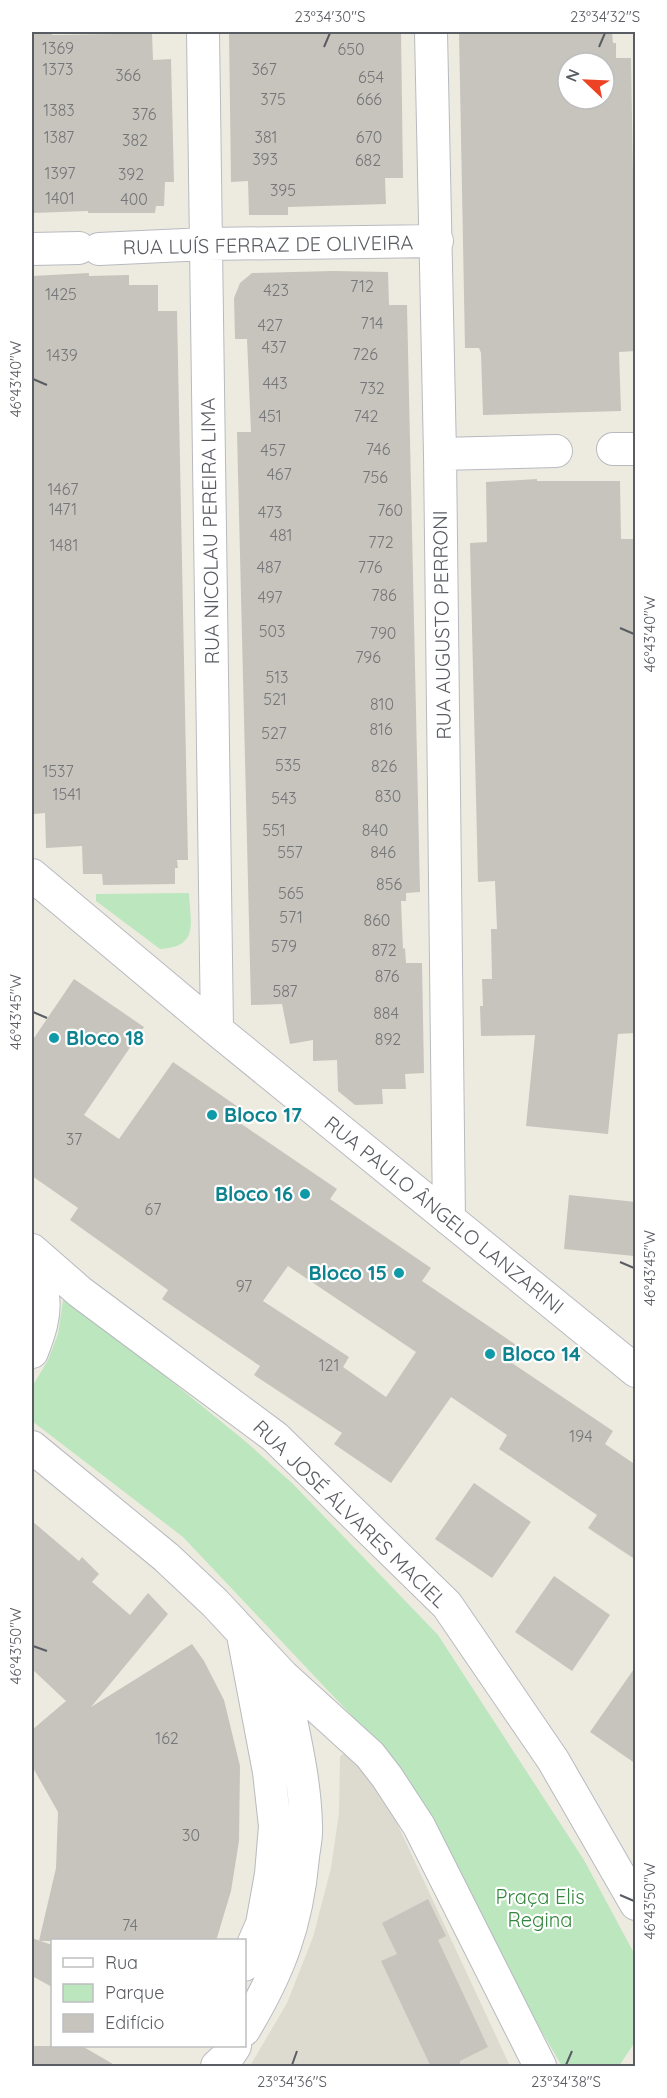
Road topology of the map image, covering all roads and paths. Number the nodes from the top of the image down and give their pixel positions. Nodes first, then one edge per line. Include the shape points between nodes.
1 (203, 32) edge
2 (431, 32) edge
3 (437, 241) junction
4 (206, 244) junction
5 (32, 249) edge
6 (556, 451) dead end
7 (440, 454) junction
8 (32, 875) edge
9 (217, 1030) junction
10 (448, 1219) junction
11 (32, 1250) edge
12 (32, 1255) edge
13 (32, 1352) edge
14 (636, 1371) edge
15 (32, 1447) edge
16 (243, 1635) junction
17 (282, 1675) junction
18 (636, 1904) edge
19 (246, 1960) edge
20 (246, 2026) edge
21 (204, 2047) edge
22 (234, 2047) edge
23 (198, 2067) edge
24 (217, 2067) edge
25 (540, 2067) edge

1 - 4 street, RUA NICOLAU PEREIRA LIMA
2 - 3 street, RUA AUGUSTO PERRONI
3 - 4 street, RUA LUÍS FERRAZ DE OLIVEIRA
3 - 7 street, RUA AUGUSTO PERRONI
4 - 5 street, RUA LUÍS FERRAZ DE OLIVEIRA
4 - 9 street, RUA NICOLAU PEREIRA LIMA
6 - 7 street
7 - 10 street, RUA AUGUSTO PERRONI
8 - 9 street, RUA PAULO ÂNGELO LANZARINI
9 - 10 street, RUA PAULO ÂNGELO LANZARINI
10 - 14 street, RUA PAULO ÂNGELO LANZARINI
11 - 18 street, RUA JOSÉ ÁLVARES MACIEL via 80,1292 275,1437 447,1605 553,1760
12 - 13 street via 44,1294 42,1324
15 - 16 street via 166,1557
16 - 17 street
16 - 19 street via 269,1772 275,1826 262,1924
17 - 20 street via 306,1826 302,1873 294,1923 282,1958
17 - 25 street via 370,1755 387,1776 419,1826
21 - 23 street
22 - 24 street

